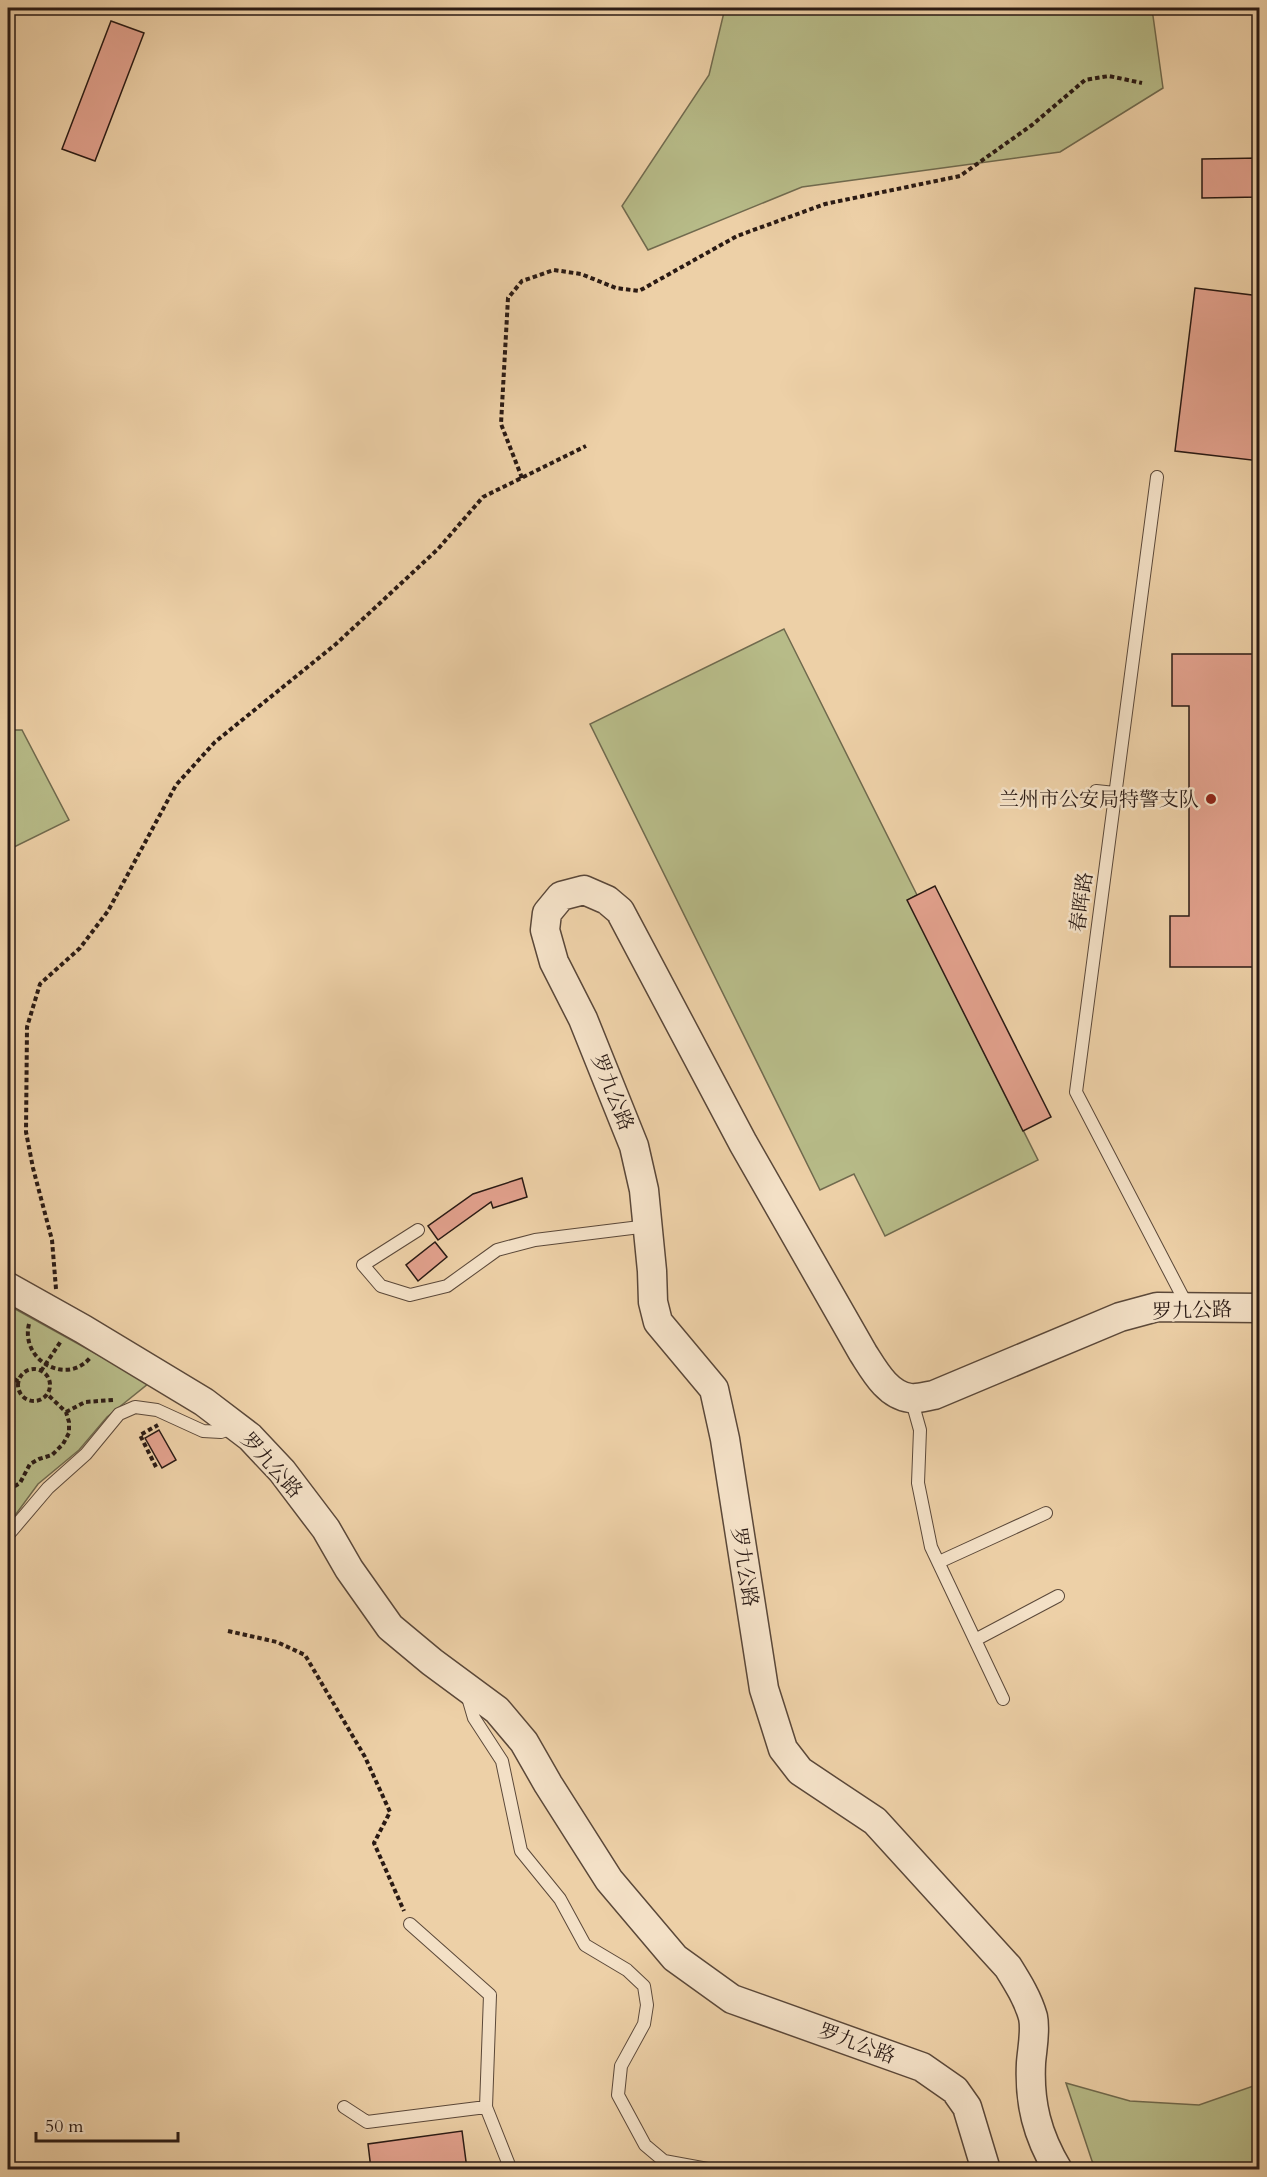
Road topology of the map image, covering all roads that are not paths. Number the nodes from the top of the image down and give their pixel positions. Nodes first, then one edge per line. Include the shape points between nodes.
1 (1157, 477) dead end
2 (1096, 791) dead end
3 (1115, 793) junction
4 (648, 1226) junction
5 (418, 1230) dead end
6 (8, 1287) edge
7 (1189, 1308) junction
8 (1260, 1308) edge
9 (911, 1398) junction
10 (237, 1427) junction
11 (1046, 1513) dead end
12 (8, 1535) edge
13 (939, 1562) junction
14 (1058, 1596) dead end
15 (975, 1640) junction
16 (463, 1683) junction
17 (1003, 1699) dead end
18 (410, 1924) road end
19 (344, 2107) dead end
20 (486, 2107) junction
21 (511, 2169) edge
22 (713, 2169) edge
23 (986, 2169) edge
24 (1058, 2169) edge

1 - 3 lane, 春晖路
2 - 3 lane
3 - 7 lane, 春晖路 via 1076,1092
4 - 5 lane via 535,1240 497,1250 447,1286 410,1295 381,1286 363,1265
4 - 9 street, 罗九公路 via 634,1146 583,1019 554,962 545,930 547,913 561,896 584,890 620,911 743,1143 863,1353 880,1380 896,1393
4 - 24 street, 罗九公路 via 658,1322 714,1389 765,1689 783,1749 800,1771 875,1821 1008,1967 1024,1993 1033,2019 1033,2111
6 - 10 street, 罗九公路 via 52,1320 204,1402
7 - 8 street, 罗九公路
7 - 9 street, 罗九公路 via 1157,1307 1120,1317 950,1389
9 - 13 lane via 920,1430 918,1484 931,1547
10 - 12 lane via 221,1432 203,1431 157,1410 135,1407 118,1414 86,1454 48,1488
10 - 16 street, 罗九公路 via 282,1471 326,1529 390,1627
11 - 13 lane
13 - 15 lane
14 - 15 lane
15 - 17 lane
16 - 22 lane via 474,1718 502,1761 521,1851 560,1899 585,1945 627,1970 644,1986 648,2005 644,2024 621,2066 618,2095 645,2145 664,2161
16 - 23 street, 罗九公路 via 497,1710 524,1742 609,1880 675,1958 732,1999 922,2067 956,2090 967,2107
18 - 20 lane via 489,1995
19 - 20 lane via 367,2122
20 - 21 lane

